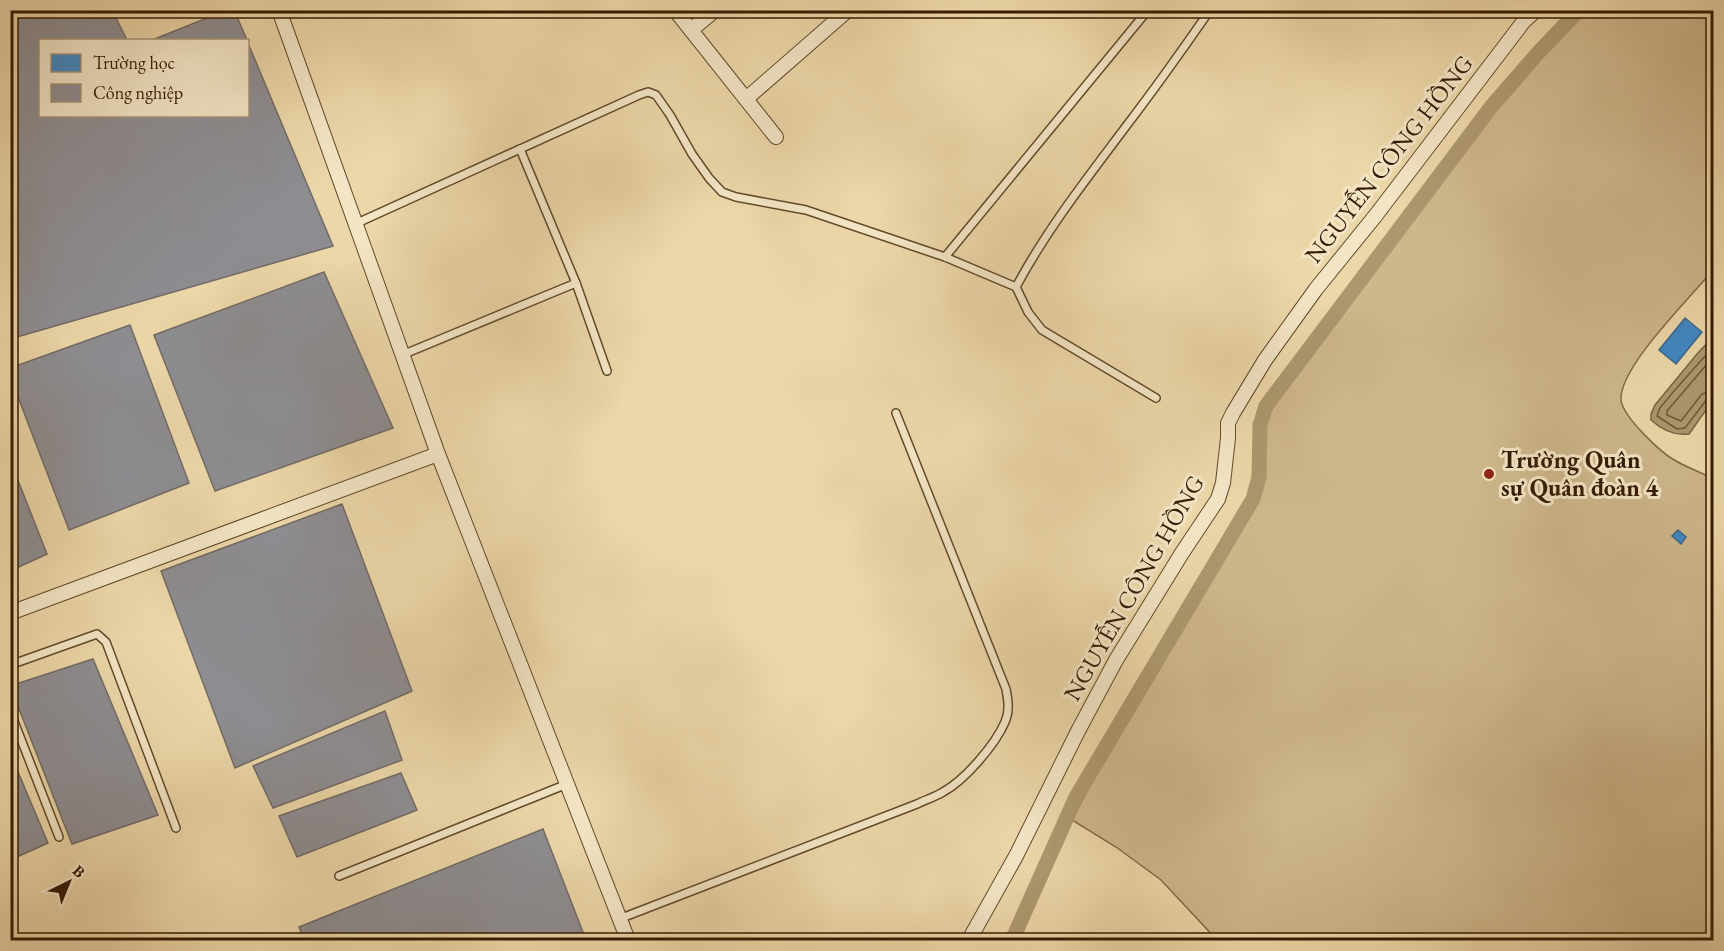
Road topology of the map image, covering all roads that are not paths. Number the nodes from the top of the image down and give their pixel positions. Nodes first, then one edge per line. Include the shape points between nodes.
1 (279, 10) edge
2 (675, 10) edge
3 (715, 10) edge
4 (848, 10) edge
5 (1148, 10) edge
6 (1210, 10) edge
7 (1536, 10) edge
8 (691, 30) junction
9 (746, 99) junction
10 (777, 137) dead end
11 (520, 149) junction
12 (356, 224) junction
13 (945, 257) junction
14 (576, 283) junction
15 (1017, 287) junction
16 (402, 355) junction
17 (607, 371) dead end
18 (1156, 398) dead end
19 (896, 413) dead end
20 (438, 454) junction
21 (10, 613) edge
22 (10, 665) edge
23 (10, 711) edge
24 (567, 784) junction
25 (176, 828) dead end
26 (59, 837) dead end
27 (339, 876) dead end
28 (620, 919) junction
29 (628, 940) edge
30 (969, 940) edge

1 - 12 street
2 - 8 street
3 - 8 street
4 - 9 street
5 - 13 lane
6 - 15 lane via 1065,208
7 - 30 street, NGUYỄN CÔNG HỒNG via 1316,288 1265,360 1228,423 1218,499 1116,660
8 - 9 street
9 - 10 street
11 - 12 lane
11 - 13 lane via 648,92 656,95 692,154 722,192 806,210
11 - 14 lane
12 - 16 street
13 - 15 lane
14 - 16 lane
14 - 17 lane
15 - 18 lane via 1028,312 1042,330
16 - 20 street
19 - 28 lane via 1006,689 1009,702 1005,722 988,749 944,792
20 - 21 street
20 - 24 street
22 - 25 lane via 97,634 106,642
23 - 26 lane
24 - 27 lane
24 - 28 street
28 - 29 street

